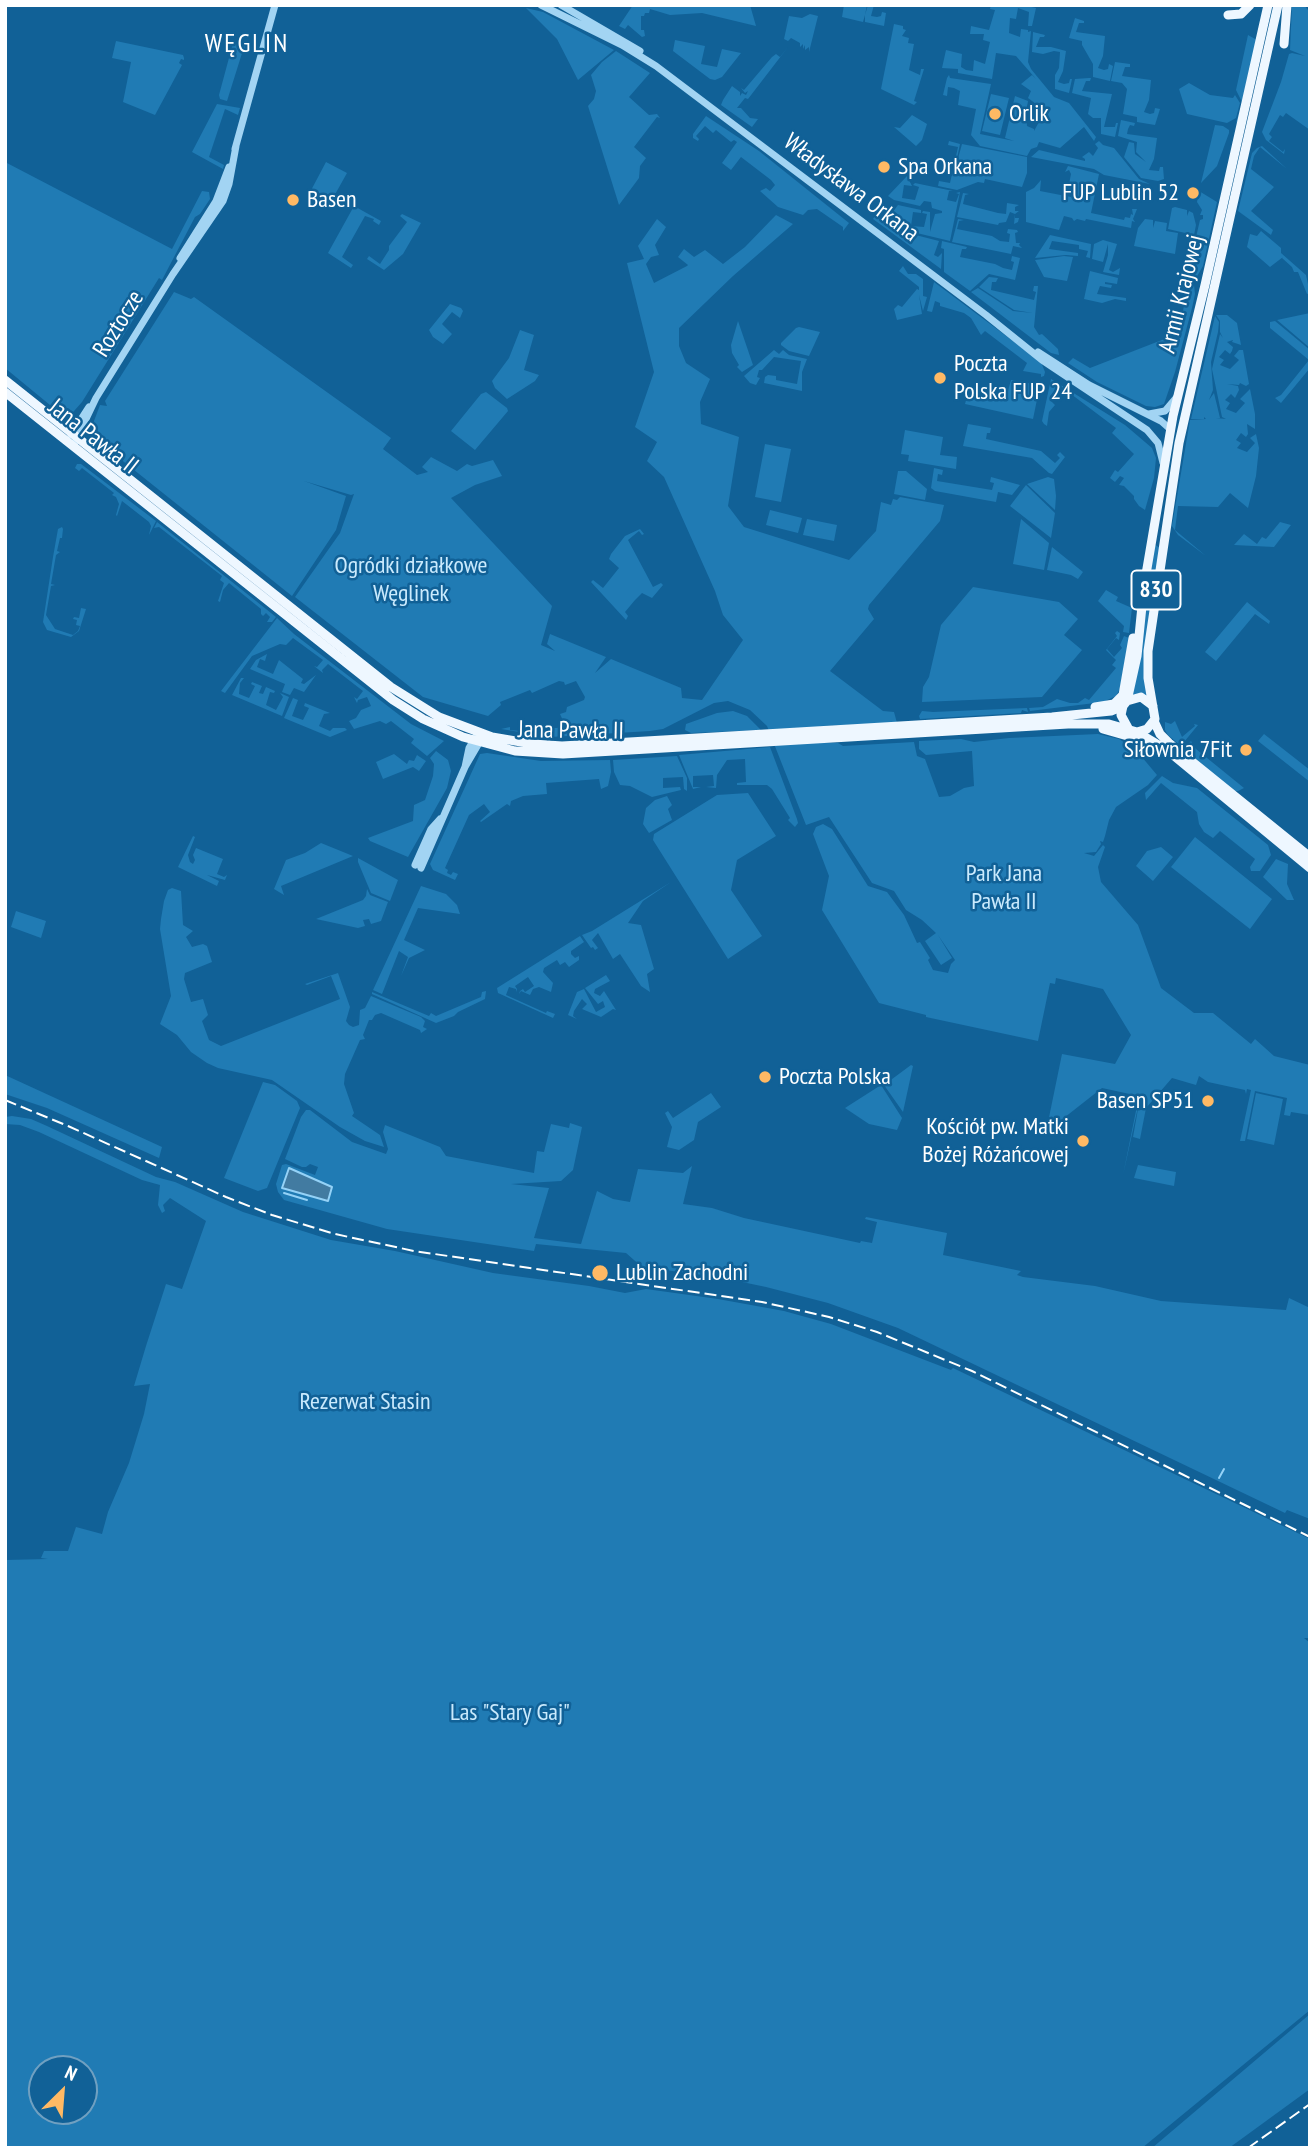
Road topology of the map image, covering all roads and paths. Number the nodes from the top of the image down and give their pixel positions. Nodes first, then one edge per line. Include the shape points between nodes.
1 (275, 5) edge
2 (541, 5) edge
3 (561, 5) edge
4 (1250, 5) edge
5 (1268, 5) edge
6 (1278, 5) edge
7 (1287, 5) edge
8 (1228, 15) dead end
9 (1269, 21) junction
10 (1284, 44) dead end
11 (1263, 51) junction
12 (656, 66) junction
13 (1257, 135) dead end
14 (1246, 144) junction
15 (1219, 243) junction
16 (1192, 336) junction
17 (1202, 338) junction
18 (1023, 343) junction
19 (5, 380) edge
20 (5, 392) edge
21 (1177, 398) junction
22 (1147, 415) junction
23 (1184, 421) junction
24 (1170, 429) junction
25 (1147, 430) junction
26 (73, 439) junction
27 (1163, 467) junction
28 (1175, 467) junction
29 (1144, 586) junction
30 (1125, 703) junction
31 (1153, 705) junction
32 (1052, 717) junction
33 (1154, 721) junction
34 (1021, 728) junction
35 (1132, 730) junction
36 (821, 735) junction
37 (477, 740) junction
38 (465, 767) junction
39 (1222, 797) junction
40 (1309, 864) edge
41 (418, 867) dead end

1 - 26 street, Roztocze via 225,198 175,270
2 - 12 street, Władysława Orkana
3 - 12 street, Władysława Orkana via 624,40
4 - 8 main road via 1241,14
5 - 9 main road, Armii Krajowej / 830
6 - 9 main road, Armii Krajowej / 830
7 - 10 main road
9 - 11 main road, Armii Krajowej / 830
11 - 14 main road, Armii Krajowej / 830
11 - 15 main road, Armii Krajowej / 830
12 - 18 street, Władysława Orkana
13 - 14 main road
14 - 15 main road, Armii Krajowej / 830
15 - 16 main road, Armii Krajowej / 830
15 - 17 main road, Armii Krajowej / 830
16 - 17 main road
16 - 21 main road, Armii Krajowej / 830
17 - 23 main road, Armii Krajowej / 830
18 - 22 street, Władysława Orkana
18 - 25 street, Władysława Orkana
19 - 26 main road, Jana Pawła II
20 - 26 main road, Jana Pawła II
21 - 22 street via 1165,411
21 - 24 main road, Armii Krajowej / 830
22 - 24 street, Władysława Orkana
23 - 24 street
23 - 28 main road, Armii Krajowej / 830
24 - 25 street
24 - 27 main road, Armii Krajowej / 830
24 - 28 street, Armii Krajowej
25 - 27 street via 1160,448
26 - 37 main road, Jana Pawła II via 391,687
26 - 37 main road, Jana Pawła II via 393,700 423,719
27 - 29 main road, Armii Krajowej / 830
28 - 31 main road, Armii Krajowej / 830 via 1148,651
29 - 30 main road, Armii Krajowej / 830 via 1137,656
29 - 32 main road via 1121,699
30 - 31 main road via 1141,697
30 - 32 main road, Jana Pawła II via 1111,711
30 - 35 main road, 830 via 1121,718
31 - 33 main road, 830
32 - 36 main road, Jana Pawła II
33 - 35 main road via 1147,729
33 - 40 main road, Jana Pawła II via 1169,743
34 - 35 main road, Jana Pawła II via 1101,723
34 - 36 main road, Jana Pawła II
34 - 39 main road via 1120,733 1154,748
35 - 39 main road, Jana Pawła II via 1167,750
36 - 37 main road, Jana Pawła II via 563,754 528,753
37 - 38 street
37 - 38 street
38 - 41 street via 441,819 431,829
39 - 40 main road, Jana Pawła II

